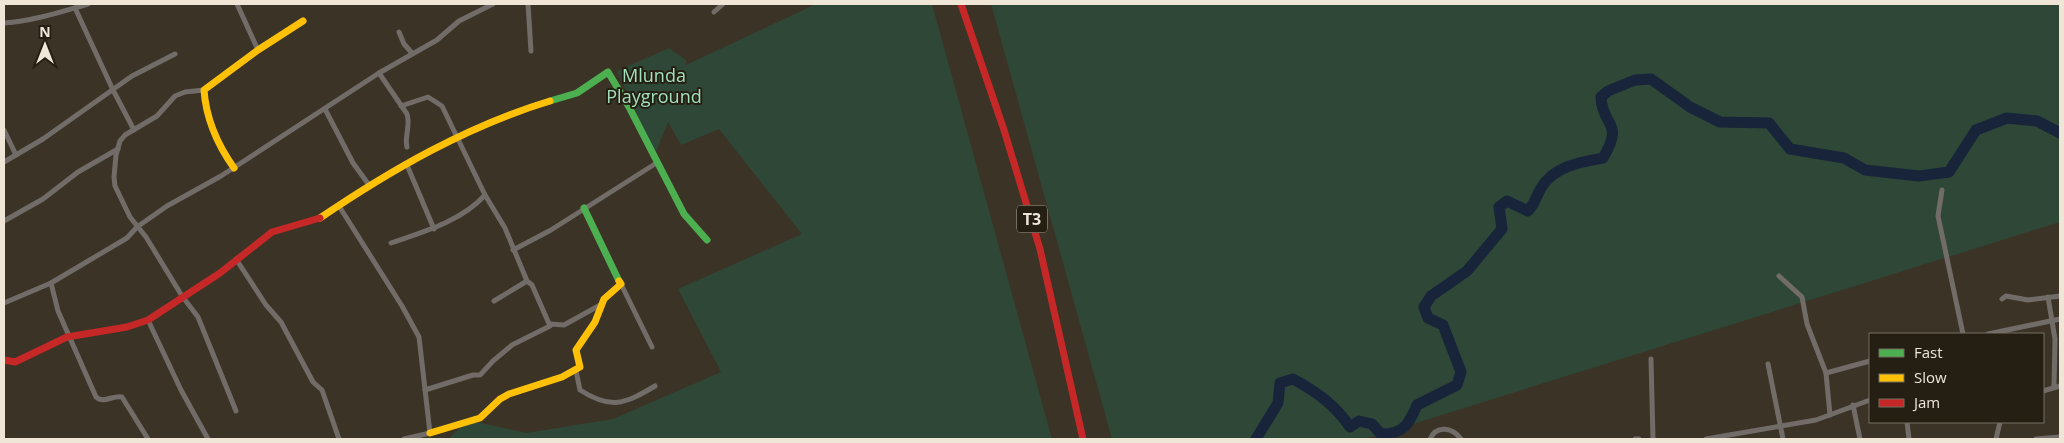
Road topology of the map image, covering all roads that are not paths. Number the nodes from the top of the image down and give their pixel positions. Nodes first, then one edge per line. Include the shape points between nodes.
1 (88, 4) edge
2 (237, 4) edge
3 (493, 4) edge
4 (528, 4) edge
5 (724, 4) edge
6 (961, 4) edge
7 (75, 8) junction
8 (714, 12) dead end
9 (304, 21) dead end
10 (4, 22) edge
11 (399, 32) dead end
12 (258, 50) junction
13 (531, 51) dead end
14 (412, 53) junction
15 (175, 54) dead end
16 (379, 73) junction
17 (112, 90) junction
18 (204, 90) junction
19 (401, 106) junction
20 (325, 109) junction
21 (4, 130) edge
22 (134, 130) junction
23 (459, 137) junction
24 (407, 147) dead end
25 (118, 149) junction
26 (16, 155) junction
27 (4, 162) edge
28 (658, 162) junction
29 (407, 165) junction
30 (234, 168) junction
31 (369, 185) junction
32 (1942, 190) dead end
33 (485, 195) junction
34 (339, 206) junction
35 (584, 208) junction
36 (4, 221) edge
37 (137, 227) junction
38 (434, 229) junction
39 (707, 240) dead end
40 (392, 244) dead end
41 (513, 250) junction
42 (236, 258) junction
43 (1778, 276) dead end
44 (527, 281) junction
45 (51, 283) junction
46 (622, 284) junction
47 (182, 296) junction
48 (2060, 296) edge
49 (2048, 297) junction
50 (2002, 299) dead end
51 (494, 301) dead end
52 (4, 303) edge
53 (603, 304) junction
54 (2060, 319) edge
55 (148, 320) junction
56 (2052, 320) junction
57 (550, 324) junction
58 (1963, 333) edge
59 (1993, 333) edge
60 (70, 336) junction
61 (652, 347) dead end
62 (1651, 359) dead end
63 (4, 360) edge
64 (1869, 361) edge
65 (1768, 364) dead end
66 (576, 370) junction
67 (1826, 373) junction
68 (655, 386) dead end
69 (2054, 386) junction
70 (2060, 386) edge
71 (426, 390) junction
72 (2044, 391) edge
73 (1869, 400) edge
74 (1853, 405) junction
75 (236, 411) dead end
76 (1830, 415) junction
77 (1906, 423) edge
78 (2000, 423) edge
79 (1781, 426) junction
80 (430, 433) junction
81 (2060, 436) edge
82 (148, 439) edge
83 (208, 439) edge
84 (339, 439) edge
85 (404, 439) edge
86 (1083, 439) edge
87 (1430, 439) edge
88 (1461, 439) edge
89 (1635, 439) edge
90 (1640, 439) edge
91 (1653, 439) edge
92 (1706, 439) edge
93 (1783, 439) edge
94 (1860, 439) edge
95 (1909, 439) edge
96 (1996, 439) edge
97 (2036, 439) edge

1 - 7 street
2 - 12 street
3 - 14 street via 468,15 437,40
4 - 13 street
5 - 8 street
6 - 86 main road, T3 via 1040,249
7 - 10 street via 30,20
7 - 17 street
9 - 12 main road
11 - 14 street
12 - 18 main road
14 - 16 street
15 - 17 street
16 - 19 street
16 - 20 street
17 - 22 street
17 - 26 street
18 - 22 street via 176,96 158,116
18 - 30 main road via 218,146
19 - 23 street via 417,99 432,98 442,106
19 - 24 street via 409,120 405,140
20 - 30 street
20 - 31 street via 353,163
21 - 26 street
22 - 25 street via 125,135
23 - 28 main road via 534,106 577,93 608,72
23 - 29 main road
23 - 33 street
25 - 36 street
25 - 37 street via 114,163 115,186
26 - 27 street
28 - 35 street
28 - 39 main road via 684,214
29 - 31 main road
29 - 38 street
30 - 37 street
31 - 34 main road
32 - 58 street via 1938,216
33 - 38 street
33 - 41 street via 505,228
34 - 42 main road via 319,219 272,232
34 - 71 street via 419,337
35 - 41 street
35 - 46 main road
37 - 45 street via 126,238
37 - 47 street
38 - 40 street
41 - 44 street
42 - 47 main road via 220,273
42 - 84 street via 281,322 313,382 322,390
43 - 67 street via 1802,297 1807,324
44 - 51 street
44 - 57 street via 532,285
45 - 52 street
45 - 60 street via 58,312
46 - 53 main road via 604,299
46 - 61 street
47 - 55 main road
47 - 75 street via 198,317
48 - 49 street
49 - 50 street via 2032,300 2006,296
49 - 56 street
53 - 57 street via 564,325
53 - 66 main road via 576,350 580,367
54 - 56 street
55 - 60 main road
55 - 83 street
56 - 59 street
56 - 69 street
57 - 71 street via 548,328 512,345 480,375
60 - 63 main road via 15,362
60 - 82 street via 96,397 103,400 122,397
62 - 91 street
64 - 67 street
65 - 79 street
66 - 68 street via 580,390 611,404 628,401
66 - 80 main road via 500,399 480,418
67 - 76 street
69 - 70 street
69 - 72 street
71 - 80 street
73 - 74 street
74 - 76 street
74 - 94 street
76 - 79 street
77 - 95 street
78 - 96 street
79 - 92 street
79 - 93 street
80 - 85 street
81 - 97 street
87 - 88 street via 1434,433 1446,429 1454,431
89 - 90 street

